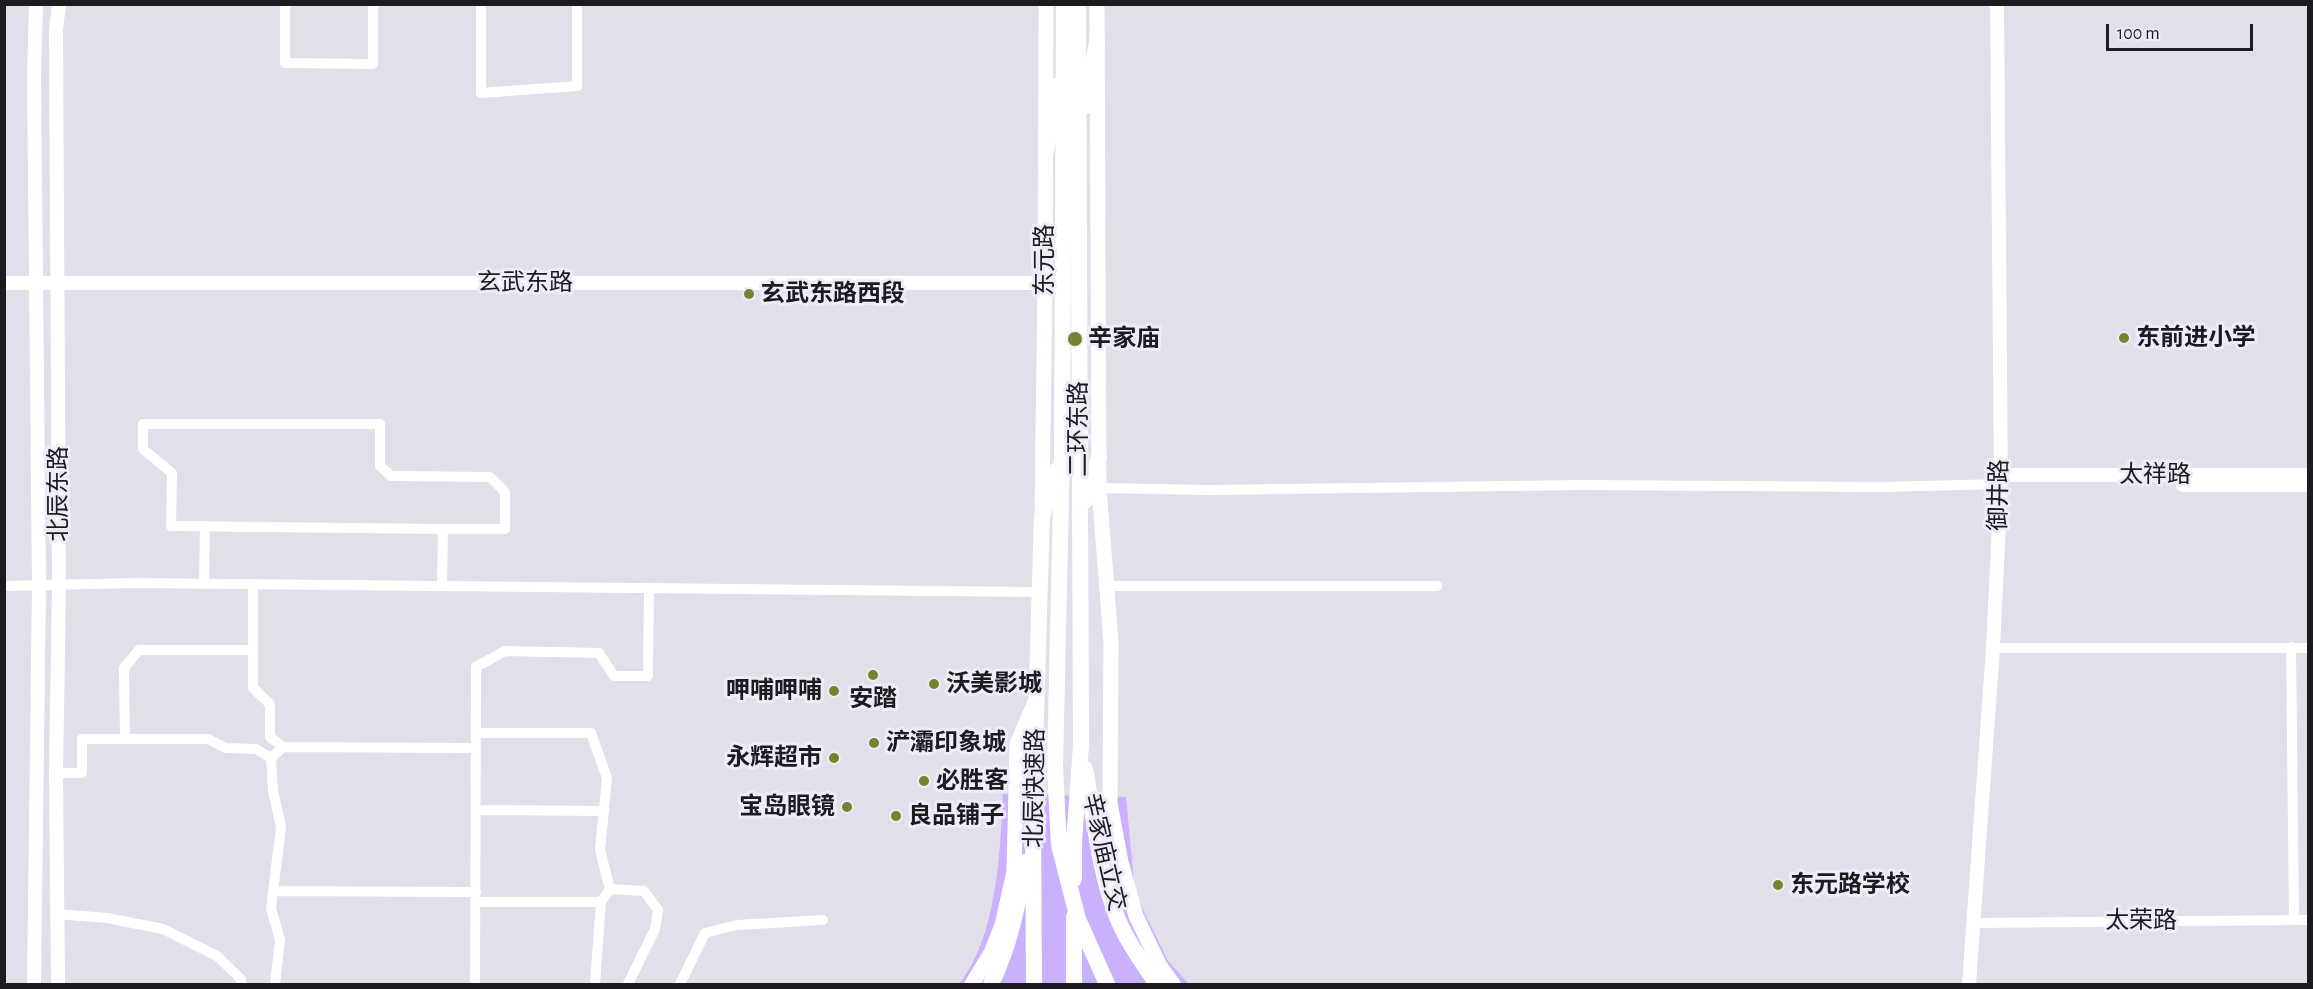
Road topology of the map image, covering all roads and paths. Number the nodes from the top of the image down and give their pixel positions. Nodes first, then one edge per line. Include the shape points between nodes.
1 (36, 4) edge
2 (59, 4) edge
3 (285, 4) edge
4 (373, 4) edge
5 (481, 4) edge
6 (577, 4) edge
7 (1046, 4) edge
8 (1064, 4) edge
9 (1078, 4) edge
10 (1097, 4) edge
11 (1997, 4) edge
12 (1064, 37) junction
13 (1097, 41) junction
14 (1046, 151) junction
15 (1078, 155) junction
16 (4, 283) edge
17 (1046, 283) junction
18 (35, 284) junction
19 (57, 284) junction
20 (1062, 452) junction
21 (1099, 457) junction
22 (2308, 475) edge
23 (2001, 479) junction
24 (2308, 485) edge
25 (1098, 488) junction
26 (1042, 516) junction
27 (1080, 519) junction
28 (205, 526) junction
29 (443, 529) junction
30 (204, 584) junction
31 (253, 584) junction
32 (39, 585) junction
33 (59, 585) junction
34 (4, 586) edge
35 (442, 586) junction
36 (1107, 586) junction
37 (1437, 586) dead end
38 (649, 588) junction
39 (1039, 592) junction
40 (2291, 647) junction
41 (1993, 648) junction
42 (2308, 648) edge
43 (252, 650) junction
44 (1037, 697) junction
45 (476, 733) junction
46 (270, 737) junction
47 (125, 739) junction
48 (1081, 745) junction
49 (282, 747) junction
50 (476, 748) junction
51 (256, 749) junction
52 (271, 758) junction
53 (56, 773) junction
54 (476, 810) junction
55 (603, 811) junction
56 (1034, 814) junction
57 (610, 889) junction
58 (273, 891) junction
59 (476, 897) junction
60 (601, 902) junction
61 (57, 914) junction
62 (823, 920) dead end
63 (2294, 920) junction
64 (2308, 920) edge
65 (1974, 923) junction
66 (34, 984) edge
67 (58, 984) edge
68 (241, 984) edge
69 (275, 984) edge
70 (475, 984) edge
71 (595, 984) edge
72 (628, 984) edge
73 (680, 984) edge
74 (972, 984) edge
75 (991, 984) edge
76 (1034, 984) edge
77 (1074, 984) edge
78 (1107, 984) edge
79 (1157, 984) edge
80 (1173, 984) edge
81 (1969, 984) edge

1 - 18 street, 北辰东路
2 - 19 street, 北辰东路
3 - 4 street via 285,63 373,64
5 - 6 street via 481,93 577,86
7 - 14 main road, 东元路
8 - 12 highway
9 - 15 highway, 二环东路
10 - 13 main road
11 - 23 street, 御井路
12 - 14 highway
12 - 20 highway, 辛家庙立交
13 - 15 highway
13 - 21 main road
14 - 17 main road, 东元路
15 - 27 highway, 二环东路
16 - 18 street, 玄武东路
17 - 19 street, 玄武东路
17 - 26 main road, 东元路
18 - 19 street, 玄武东路
18 - 32 street, 北辰东路
19 - 33 street, 北辰东路
20 - 26 highway, 北辰快速路
20 - 78 highway, 辛家庙立交 via 1054,768 1059,845 1078,919
21 - 25 main road
21 - 27 highway
22 - 23 street, 太祥路
23 - 24 street, 太祥路
23 - 25 street via 1881,487
23 - 41 street, 御井路
25 - 36 main road
26 - 39 highway, 北辰快速路
27 - 48 highway, 二环东路
28 - 29 street
28 - 29 street via 171,526 172,473 143,449 143,424 380,424 380,466 391,476 490,477 505,492 505,528
28 - 30 street
29 - 35 street
30 - 31 street
30 - 33 street
31 - 35 street
31 - 43 street
32 - 33 street
32 - 34 street
32 - 66 street, 北辰东路
33 - 53 street, 北辰东路
35 - 38 street
36 - 37 street
36 - 80 main road via 1111,642 1110,803 1136,916
38 - 39 street
38 - 45 street via 648,676 614,675 599,653 505,651 476,667
39 - 44 highway, 北辰快速路
40 - 41 street
40 - 42 street
40 - 63 street
41 - 65 street, 御井路
43 - 46 street via 253,688 270,704
43 - 47 street via 139,650 124,668
44 - 56 highway, 北辰快速路
44 - 74 main road via 1017,744 1014,872 1002,925
45 - 50 street
45 - 55 street via 591,733 607,778
46 - 49 street
46 - 51 street
47 - 51 street via 208,739 226,748
47 - 53 street via 82,739 82,773
48 - 77 highway, 北辰快速路 via 1074,842
48 - 79 highway, 辛家庙立交 via 1114,910
49 - 50 street
49 - 52 street
50 - 54 street
51 - 52 street
52 - 58 street via 281,827
53 - 61 street, 北辰东路
54 - 55 street
54 - 59 street
55 - 57 street via 600,850
56 - 75 highway via 1016,917
56 - 76 highway, 北辰快速路
57 - 60 street
57 - 72 street via 644,891 658,910 655,928
58 - 59 street
58 - 69 street via 271,908 280,940
59 - 60 street
59 - 70 street
60 - 71 street
61 - 67 street, 北辰东路
61 - 68 street via 107,918 163,929 217,956 241,979
62 - 73 street via 737,925 705,933
63 - 64 street, 太荣路
63 - 65 street, 太荣路
65 - 81 street, 御井路

